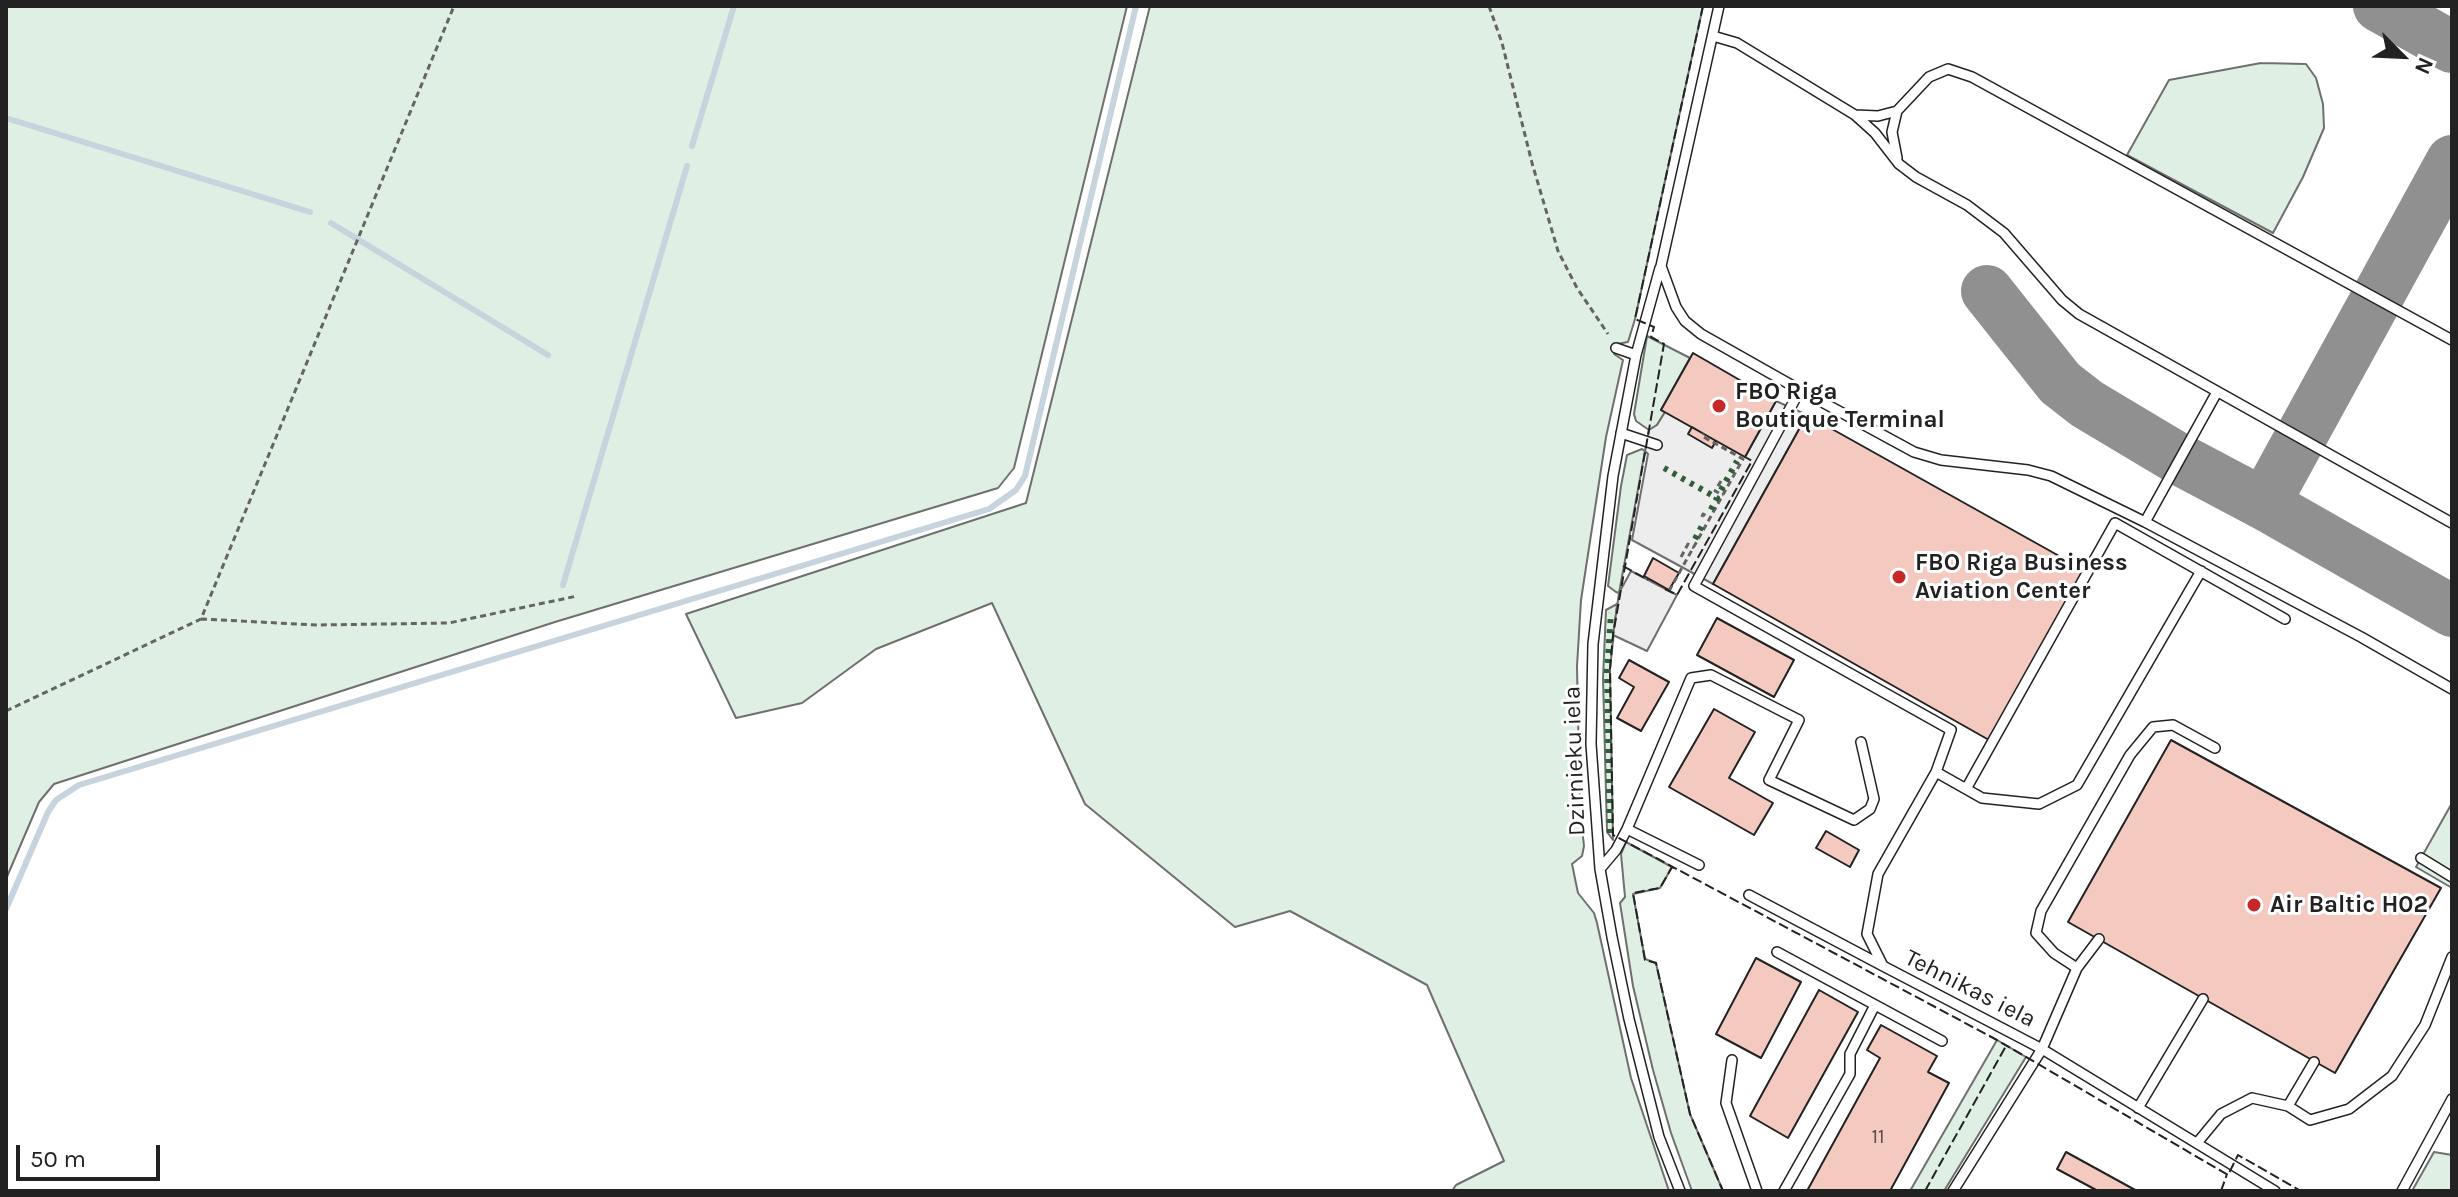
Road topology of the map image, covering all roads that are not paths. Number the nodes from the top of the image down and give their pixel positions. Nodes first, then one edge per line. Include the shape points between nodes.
1 (1719, 6) edge
2 (1713, 36) junction
3 (1897, 111) junction
4 (1855, 115) junction
5 (1899, 164) junction
6 (1661, 266) junction
7 (2452, 340) edge
8 (1616, 348) road end
9 (1636, 355) junction
10 (1800, 390) junction
11 (2217, 392) junction
12 (1621, 433) junction
13 (1657, 445) dead end
14 (2145, 522) junction
15 (2452, 523) edge
16 (2201, 571) junction
17 (2285, 619) dead end
18 (2452, 689) edge
19 (1861, 742) dead end
20 (2215, 748) dead end
21 (1936, 772) junction
22 (1966, 789) junction
23 (1627, 829) junction
24 (2421, 858) dead end
25 (1699, 865) dead end
26 (1600, 869) junction
27 (2452, 877) edge
28 (1749, 895) dead end
29 (2099, 939) dead end
30 (1777, 952) dead end
31 (2452, 957) edge
32 (1883, 966) junction
33 (2077, 968) junction
34 (2203, 999) dead end
35 (1875, 1005) junction
36 (1942, 1041) dead end
37 (2042, 1049) junction
38 (1732, 1060) dead end
39 (2314, 1062) dead end
40 (2452, 1099) edge
41 (2288, 1106) junction
42 (2138, 1108) junction
43 (2197, 1143) junction
44 (1680, 1191) edge
45 (1757, 1191) edge
46 (1784, 1191) edge
47 (1953, 1191) edge
48 (2275, 1191) edge
49 (2402, 1191) edge

1 - 2 lane, Dzirnieku iela
2 - 4 lane via 1737,43
2 - 6 lane, Dzirnieku iela
3 - 4 lane
3 - 5 lane via 1892,132
3 - 7 lane via 1929,77 1948,69 1972,77
4 - 5 lane
5 - 11 lane via 1986,217 2079,314
6 - 9 lane, Dzirnieku iela
6 - 10 lane via 1685,321
8 - 9 lane
9 - 12 lane, Dzirnieku iela
10 - 14 lane via 1914,452 2051,476
10 - 21 lane, Tehnikas iela via 1694,586 1951,730
11 - 14 lane
11 - 15 lane
12 - 13 lane
12 - 26 lane, Dzirnieku iela via 1593,644 1591,744
14 - 18 lane
16 - 17 lane
16 - 22 lane via 2077,785 2039,804 1982,798
16 - 22 lane via 2115,523
19 - 23 lane via 1874,799 1854,820 1769,780 1799,720 1711,675 1691,678
20 - 33 lane via 2173,725 2153,727 2130,755 2038,922 2036,933
21 - 22 lane
21 - 32 lane, Tehnikas iela via 1878,874 1867,934
23 - 25 lane
23 - 26 lane
24 - 27 lane
26 - 44 lane, Dzirnieku iela via 1629,1019 1659,1137
28 - 32 lane
29 - 33 lane
30 - 35 lane
31 - 41 lane via 2425,1025 2392,1076 2349,1109 2310,1120
32 - 37 lane, Tehnikas iela
33 - 37 lane
34 - 42 lane
35 - 36 lane
35 - 46 lane via 1850,1054 1850,1074
37 - 42 lane, Tehnikas iela
37 - 47 lane
38 - 45 lane via 1726,1103
39 - 41 lane
40 - 49 lane
41 - 43 lane via 2252,1098 2221,1114
42 - 43 lane, Tehnikas iela
43 - 48 lane, Tehnikas iela

